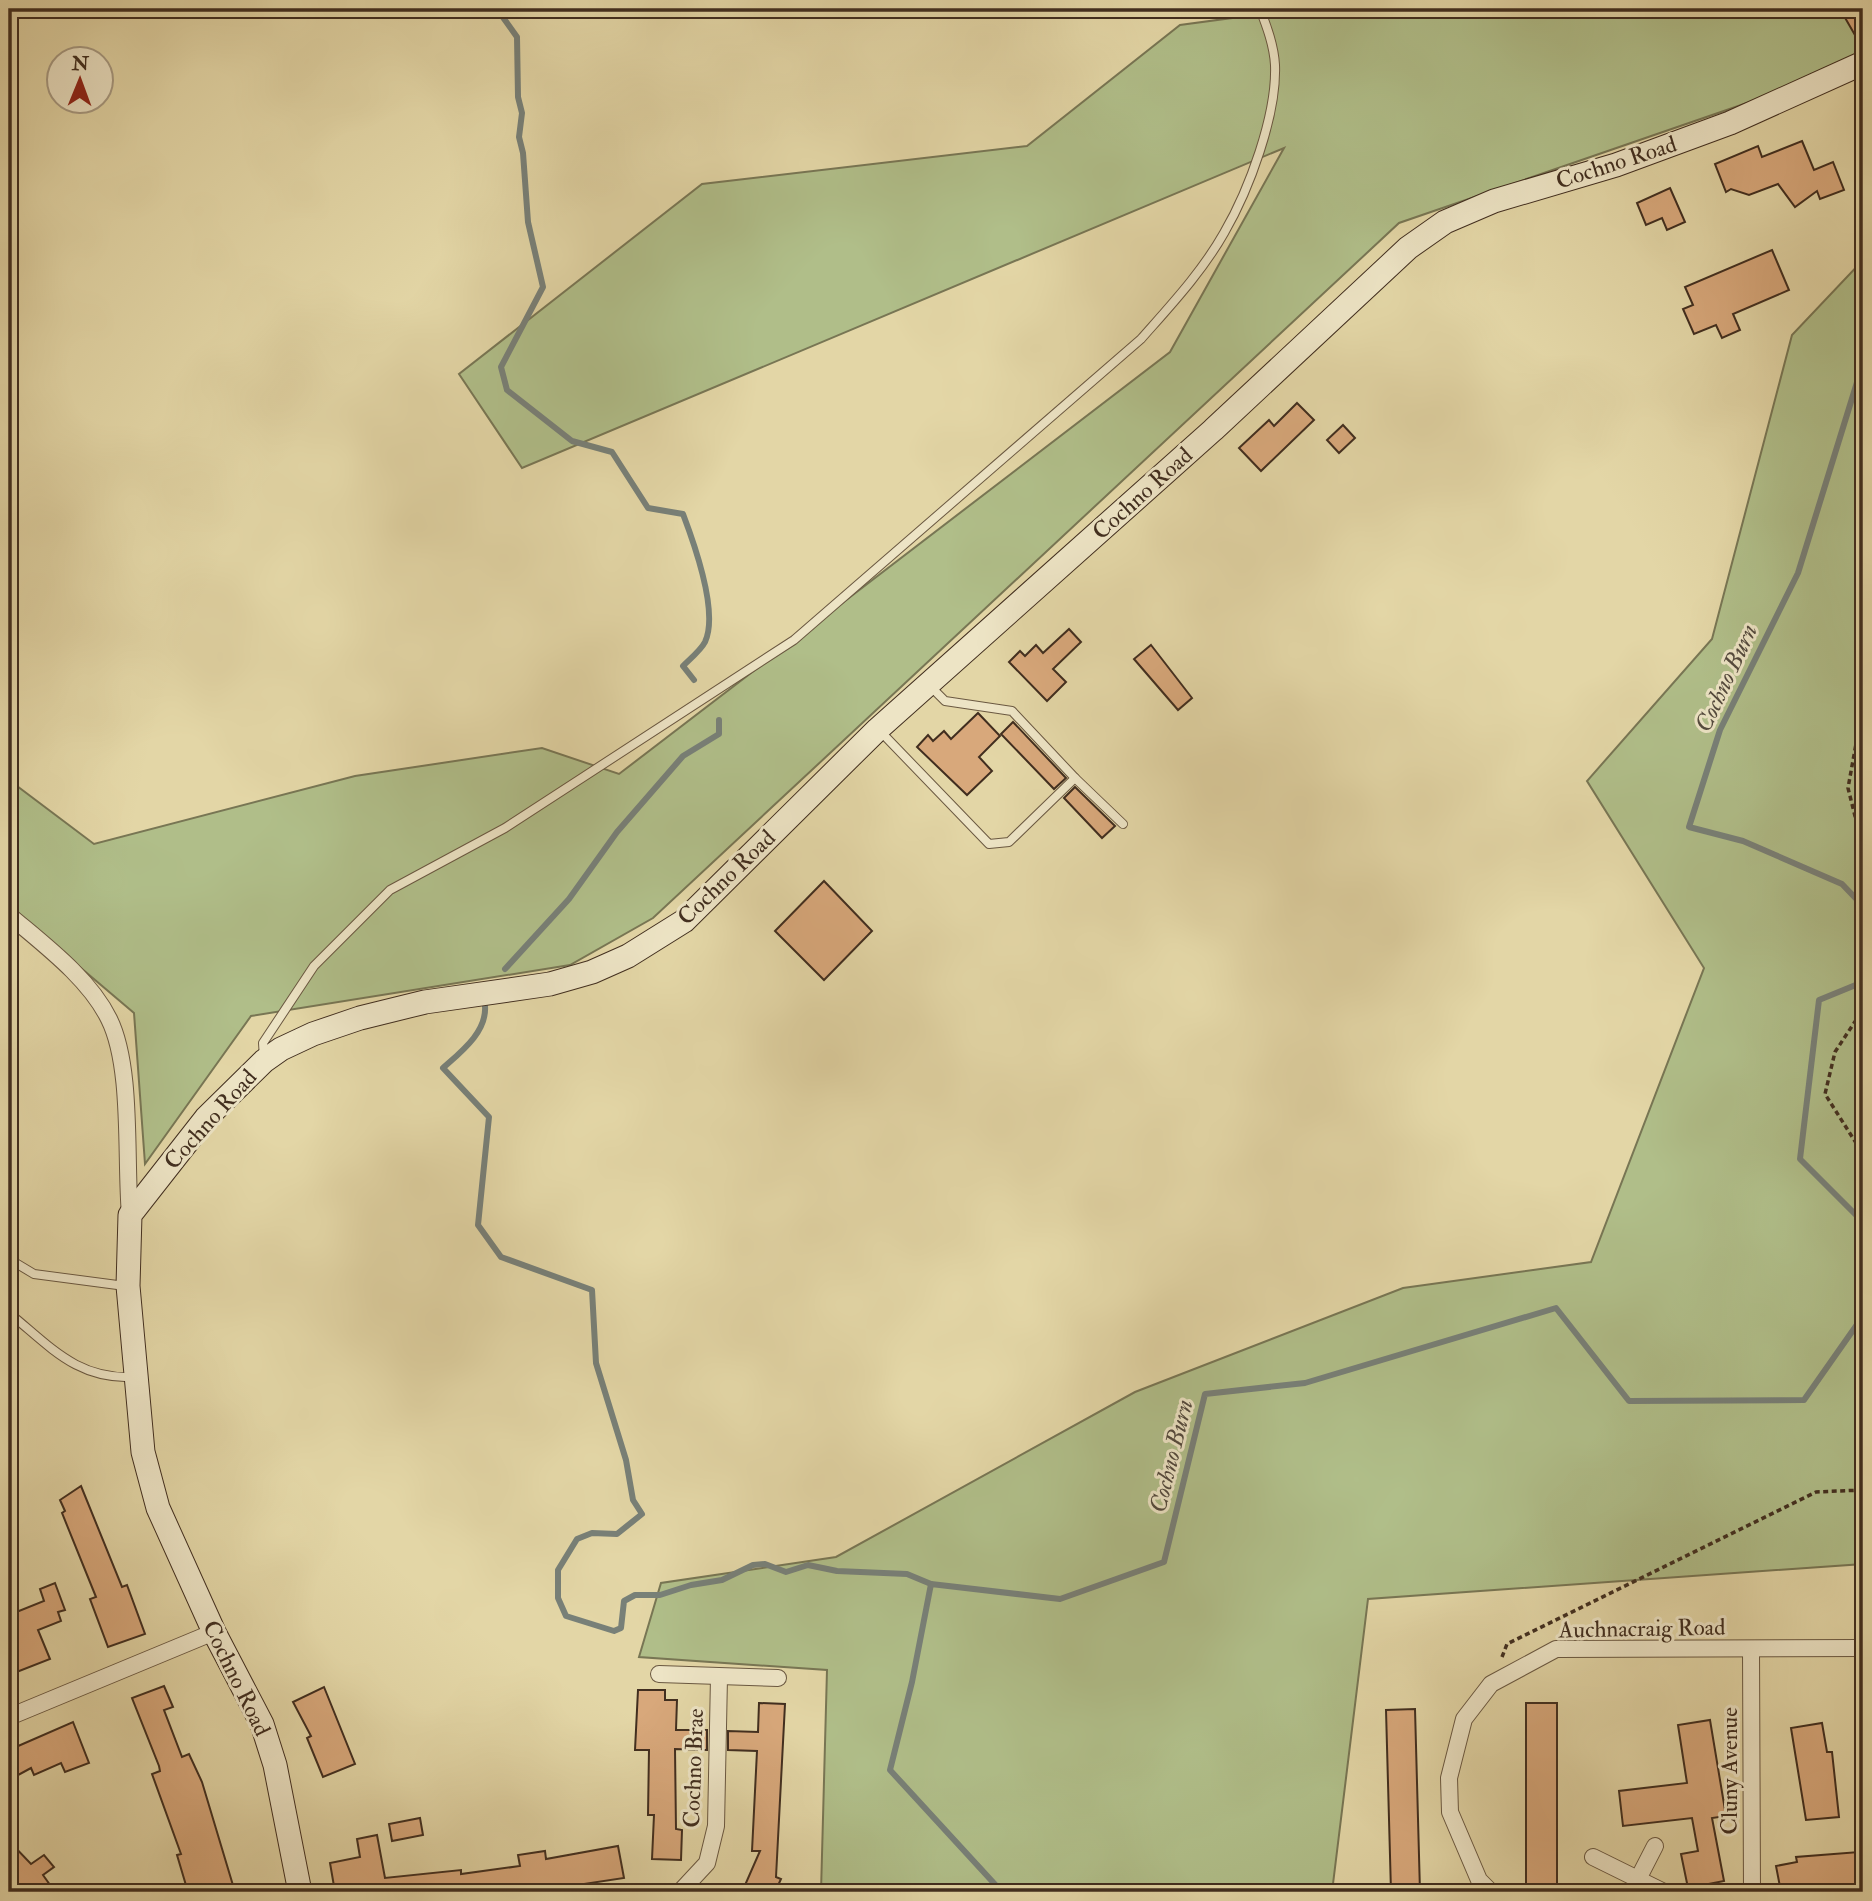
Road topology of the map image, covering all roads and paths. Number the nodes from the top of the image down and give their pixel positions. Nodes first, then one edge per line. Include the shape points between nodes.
1 (1260, 9) edge
2 (1863, 63) edge
3 (1863, 416) edge
4 (1863, 468) edge
5 (1863, 644) edge
6 (929, 685) junction
7 (878, 729) junction
8 (1075, 778) junction
9 (1123, 824) dead end
10 (1863, 835) edge
11 (9, 915) edge
12 (1863, 1015) edge
13 (264, 1061) junction
14 (1863, 1154) edge
15 (130, 1215) junction
16 (9, 1259) edge
17 (128, 1286) junction
18 (9, 1313) edge
19 (135, 1377) junction
20 (1863, 1490) edge
21 (214, 1632) junction
22 (1863, 1648) edge
23 (1751, 1649) junction
24 (659, 1674) dead end
25 (719, 1676) junction
26 (778, 1678) dead end
27 (1491, 1685) junction
28 (9, 1717) edge
29 (1655, 1846) dead end
30 (1593, 1857) dead end
31 (1637, 1881) junction
32 (300, 1892) edge
33 (680, 1892) edge
34 (1491, 1892) edge
35 (1664, 1892) edge
36 (1752, 1892) edge

1 - 13 lane via 1275,65 1272,108 1247,182 1224,234 1141,339 794,640 505,828 390,890 314,966 263,1043
2 - 6 street, Cochno Road via 1731,124 1494,201 1445,222 1408,248
3 - 4 path via 1859,456
5 - 10 path via 1858,733 1848,788
6 - 7 street, Cochno Road
6 - 8 lane via 945,701 1012,711
7 - 8 lane via 989,844 1009,842
7 - 13 street, Cochno Road via 684,921 628,956 550,984 425,1002 360,1018 313,1034
8 - 9 lane
11 - 15 street via 73,973 109,1018 121,1056
12 - 14 path via 1857,1017 1835,1052 1825,1094
13 - 15 street, Cochno Road via 206,1118
15 - 17 street, Cochno Road
16 - 17 lane via 34,1274
17 - 19 street, Cochno Road
18 - 19 lane via 82,1370 113,1378
19 - 21 street, Cochno Road via 148,1479
20 - 27 path via 1816,1492 1507,1644
21 - 28 street
21 - 32 street, Cochno Road via 268,1742
22 - 23 street, Auchnacraig Road
23 - 27 street, Auchnacraig Road via 1556,1649
23 - 36 street, Cluny Avenue
24 - 25 street, Cochno Brae
25 - 26 street, Cochno Brae
25 - 33 street, Cochno Brae via 716,1826 708,1863
27 - 34 street, Auchnacraig Road via 1464,1719 1449,1779 1450,1812 1479,1880
29 - 31 street
30 - 31 street
31 - 35 street

